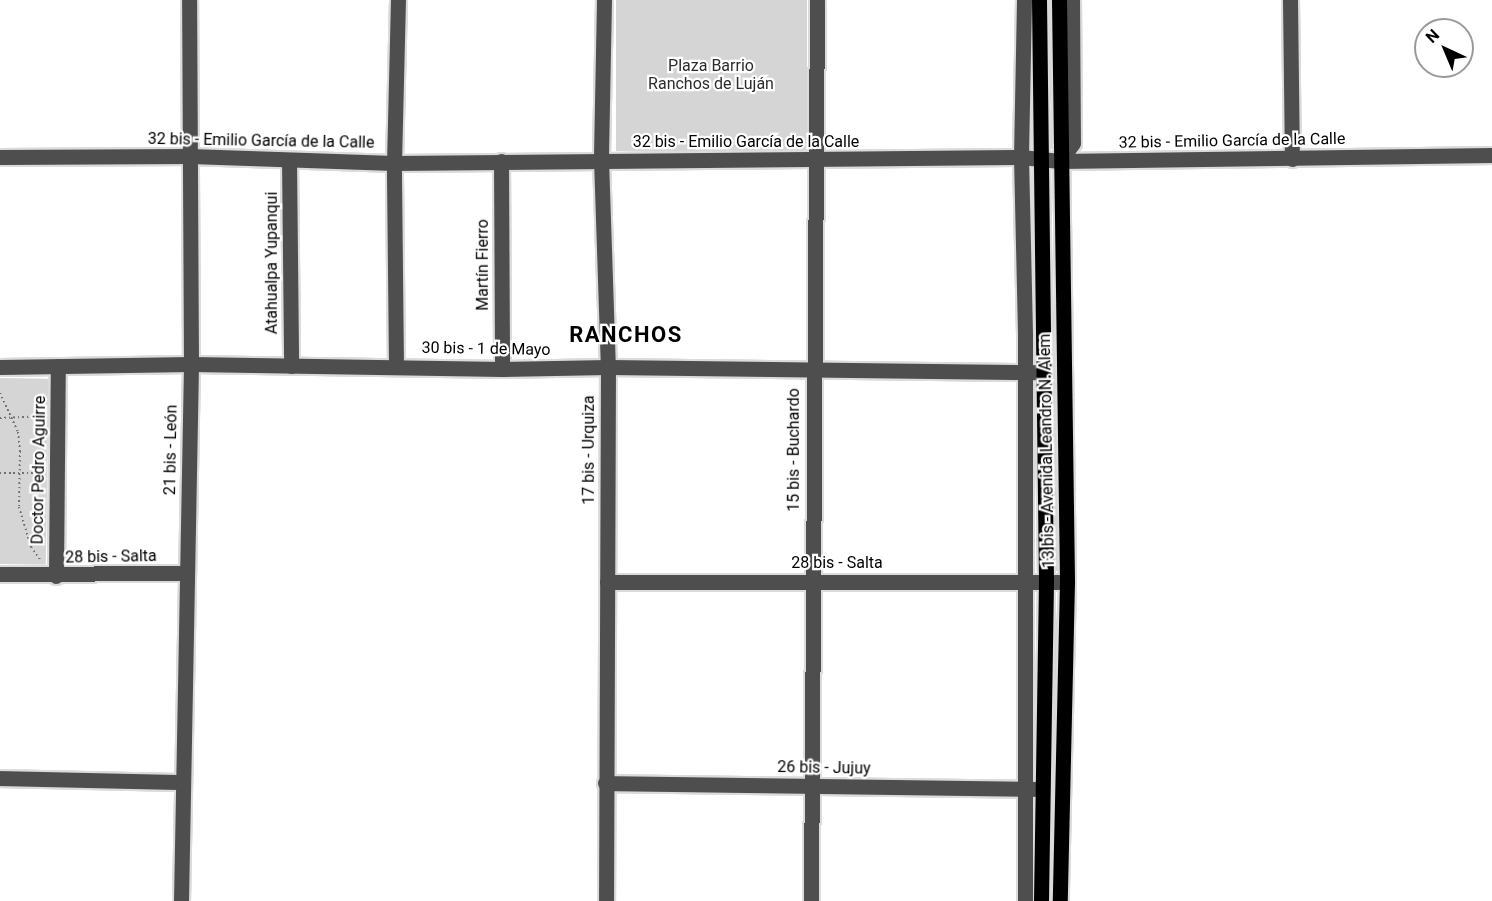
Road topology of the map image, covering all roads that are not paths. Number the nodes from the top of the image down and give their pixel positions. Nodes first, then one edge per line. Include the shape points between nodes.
1 (189, 0) edge
2 (398, 0) edge
3 (604, 0) edge
4 (817, 0) edge
5 (1024, 0) edge
6 (1039, 0) edge
7 (1059, 0) edge
8 (1072, 0) edge
9 (1290, 0) edge
10 (1492, 155) edge
11 (190, 156) junction
12 (0, 157) edge
13 (1021, 157) junction
14 (1039, 157) junction
15 (601, 159) junction
16 (1292, 159) junction
17 (289, 160) junction
18 (501, 161) junction
19 (816, 161) junction
20 (1060, 161) junction
21 (393, 163) junction
22 (191, 364) junction
23 (58, 366) junction
24 (291, 366) junction
25 (396, 366) junction
26 (0, 367) edge
27 (608, 367) junction
28 (502, 369) junction
29 (813, 369) junction
30 (1025, 372) junction
31 (1043, 372) junction
32 (186, 573) junction
33 (0, 574) edge
34 (56, 576) junction
35 (812, 580) junction
36 (606, 582) junction
37 (1024, 582) junction
38 (1046, 582) junction
39 (1067, 582) junction
40 (0, 778) edge
41 (181, 782) junction
42 (605, 783) junction
43 (812, 786) junction
44 (1025, 789) junction
45 (1042, 789) junction
46 (181, 901) edge
47 (606, 901) edge
48 (811, 901) edge
49 (1025, 901) edge
50 (1041, 901) edge
51 (1060, 901) edge

1 - 11 street, 21 bis - León
2 - 21 street
3 - 15 street, 17 bis - Urquiza
4 - 19 street, 15 bis - Buchardo
5 - 13 street, 13 bis - Avenida Leandro N. Alem
6 - 14 main road, 13 bis - Avenida Leandro N. Alem
7 - 20 main road, 13 bis - Avenida Leandro N. Alem
8 - 20 street via 1072,143
9 - 16 street
10 - 16 street, 32 bis - Emilio García de la Calle
11 - 12 street, 32 bis - Emilio García de la Calle
11 - 17 street, 32 bis - Emilio García de la Calle
11 - 22 street, 21 bis - León
13 - 14 street, 32 bis - Emilio García de la Calle
13 - 19 street, 32 bis - Emilio García de la Calle
13 - 30 street, 13 bis - Avenida Leandro N. Alem
14 - 20 street, 32 bis - Emilio García de la Calle
14 - 31 main road, 13 bis - Avenida Leandro N. Alem
15 - 18 street, 32 bis - Emilio García de la Calle
15 - 19 street, 32 bis - Emilio García de la Calle
15 - 27 street, 17 bis - Urquiza
16 - 20 street, 32 bis - Emilio García de la Calle
17 - 21 street, 32 bis - Emilio García de la Calle
17 - 24 street, Atahualpa Yupanqui
18 - 21 street, 32 bis - Emilio García de la Calle
18 - 28 street, Martín Fierro
19 - 29 street, 15 bis - Buchardo
20 - 39 main road, 13 bis - Avenida Leandro N. Alem
21 - 25 street
22 - 23 street, 30 bis - 1 de Mayo
22 - 24 street, 30 bis - 1 de Mayo
22 - 32 street, 21 bis - León
23 - 26 street, 30 bis - 1 de Mayo
23 - 34 street, Doctor Pedro Aguirre
24 - 25 street, 30 bis - 1 de Mayo
25 - 28 street, 30 bis - 1 de Mayo
27 - 28 street, 30 bis - 1 de Mayo
27 - 29 street, 30 bis - 1 de Mayo
27 - 36 street, 17 bis - Urquiza
29 - 30 street, 30 bis - 1 de Mayo
29 - 35 street, 15 bis - Buchardo
30 - 31 street, 30 bis - 1 de Mayo
30 - 37 street, 13 bis - Avenida Leandro N. Alem
31 - 38 main road, 13 bis - Avenida Leandro N. Alem
32 - 34 street, 28 bis - Salta
32 - 41 street, 21 bis - León
33 - 34 street, 28 bis - Salta
35 - 36 street, 28 bis - Salta
35 - 37 street, 28 bis - Salta
35 - 43 street, 15 bis - Buchardo
36 - 42 street, 17 bis - Urquiza
37 - 38 street, 28 bis - Salta
37 - 44 street, 13 bis - Avenida Leandro N. Alem
38 - 39 street, 28 bis - Salta
38 - 45 main road, 13 bis - Avenida Leandro N. Alem
39 - 51 main road, 13 bis - Avenida Leandro N. Alem
40 - 41 street
41 - 46 street, 21 bis - León
42 - 43 street, 26 bis - Jujuy
42 - 47 street, 17 bis - Urquiza
43 - 44 street, 26 bis - Jujuy
43 - 48 street, 15 bis - Buchardo
44 - 45 street, 26 bis - Jujuy
44 - 49 street, 13 bis - Avenida Leandro N. Alem
45 - 50 main road, 13 bis - Avenida Leandro N. Alem

